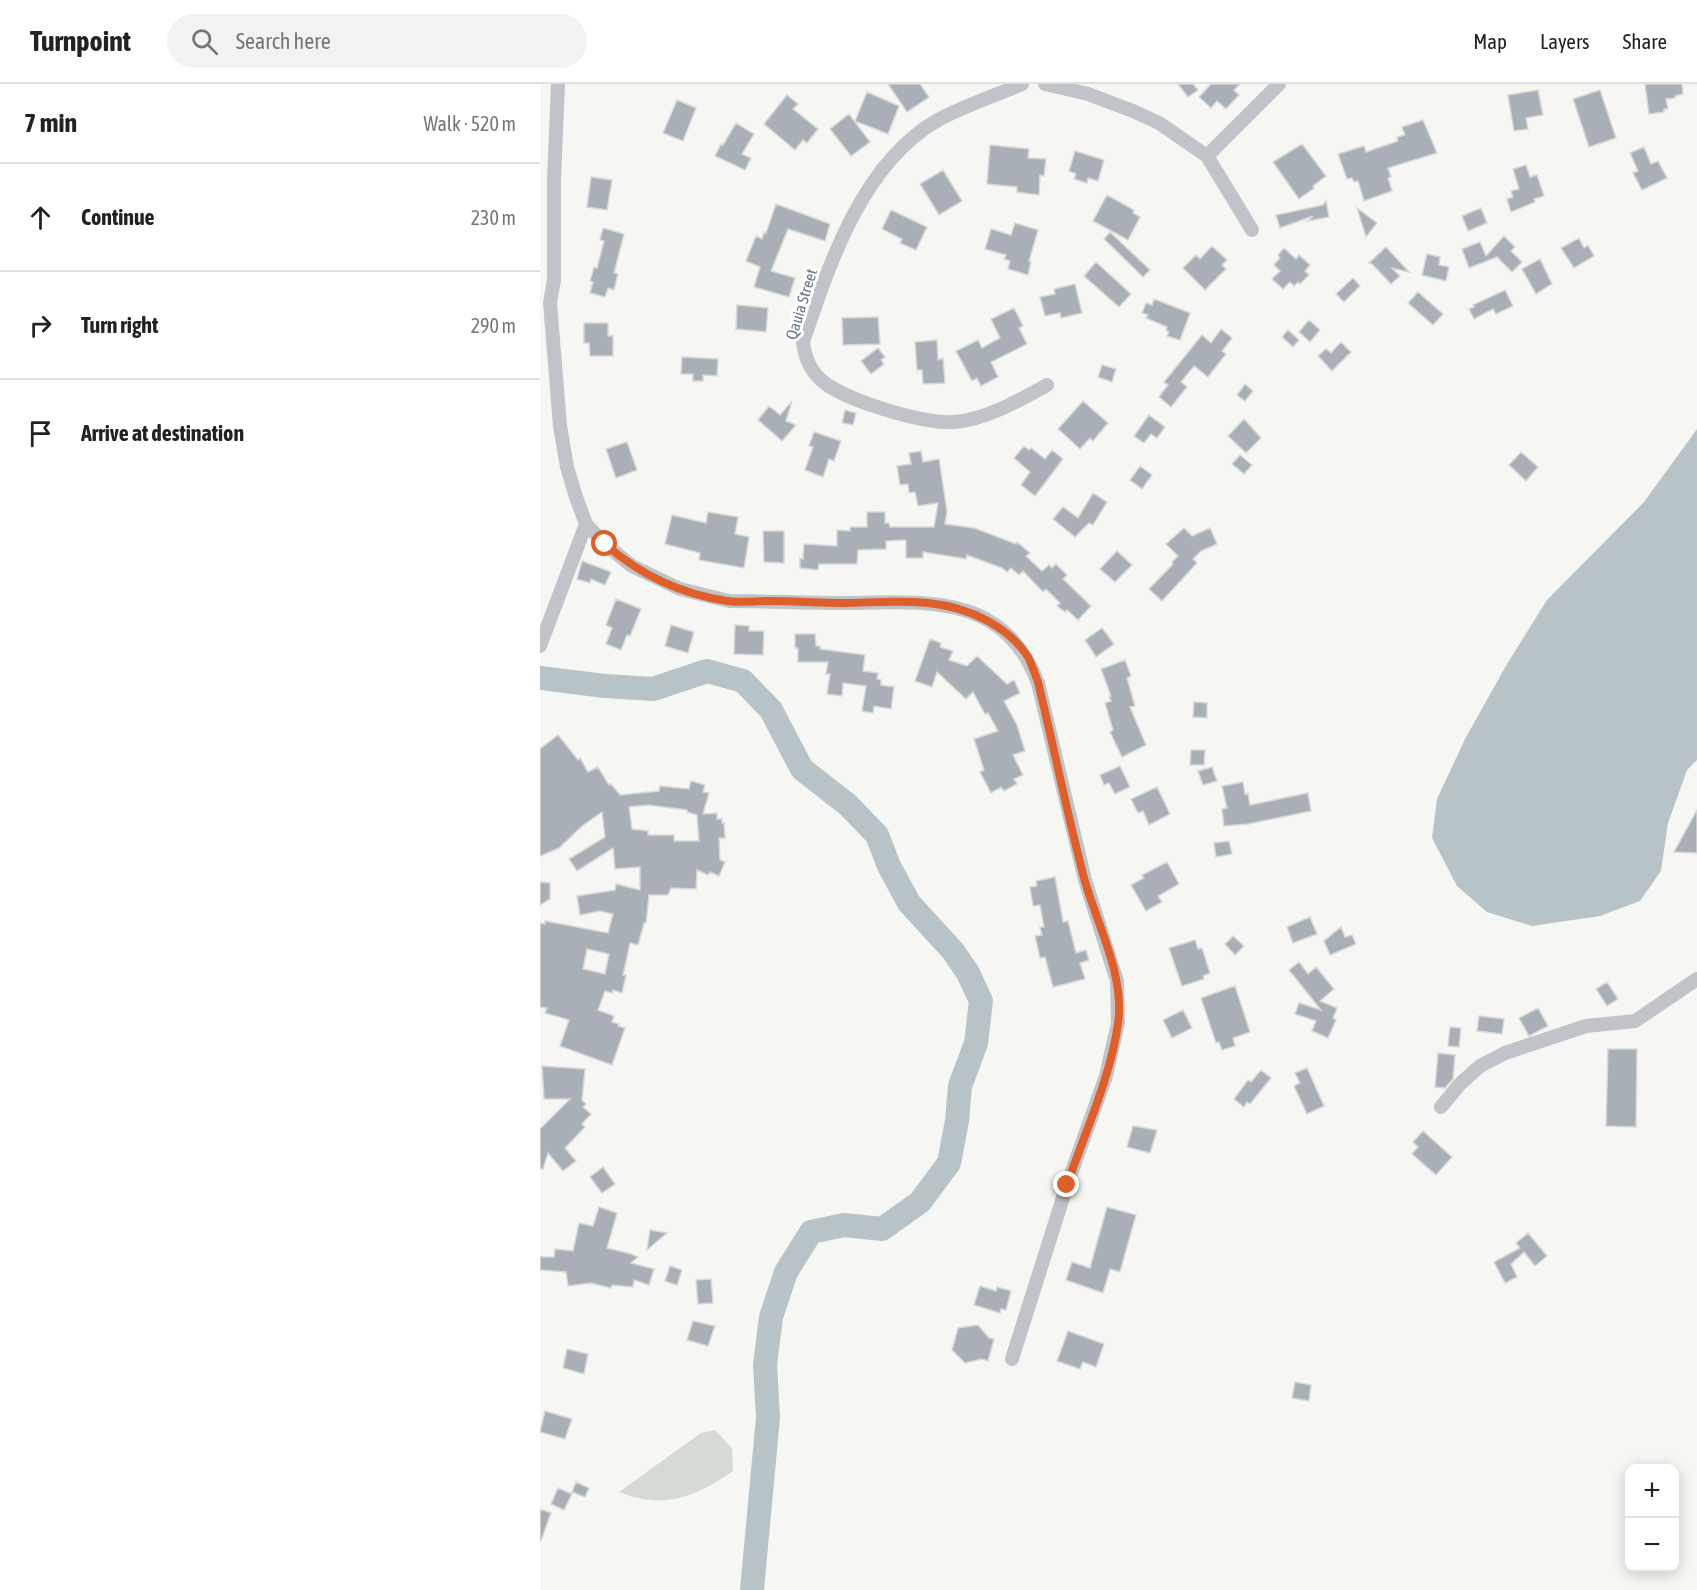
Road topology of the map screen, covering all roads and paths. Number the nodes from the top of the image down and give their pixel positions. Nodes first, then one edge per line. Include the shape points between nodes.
1 (558, 84) edge
2 (1022, 84) edge
3 (1045, 84) edge
4 (1280, 84) edge
5 (1207, 156) junction
6 (1252, 230) dead end
7 (545, 304) edge
8 (1047, 385) dead end
9 (586, 524) junction
10 (540, 645) edge
11 (1697, 979) edge
12 (1441, 1107) dead end
13 (1012, 1359) dead end

1 - 7 street via 554,280
2 - 8 street, Qauia Street via 937,121 891,159 838,244 804,342 804,357 820,379 836,391 931,420 954,422 985,414
3 - 5 street via 1088,94 1133,111 1159,123
4 - 5 street
5 - 6 street
7 - 9 street via 567,467
9 - 10 street
9 - 13 street via 632,566 680,589 729,601 894,601 957,607 1000,628 1028,657 1038,682 1085,880 1117,981 1118,1015 1106,1076
11 - 12 street via 1635,1021 1586,1026 1497,1057 1480,1066

